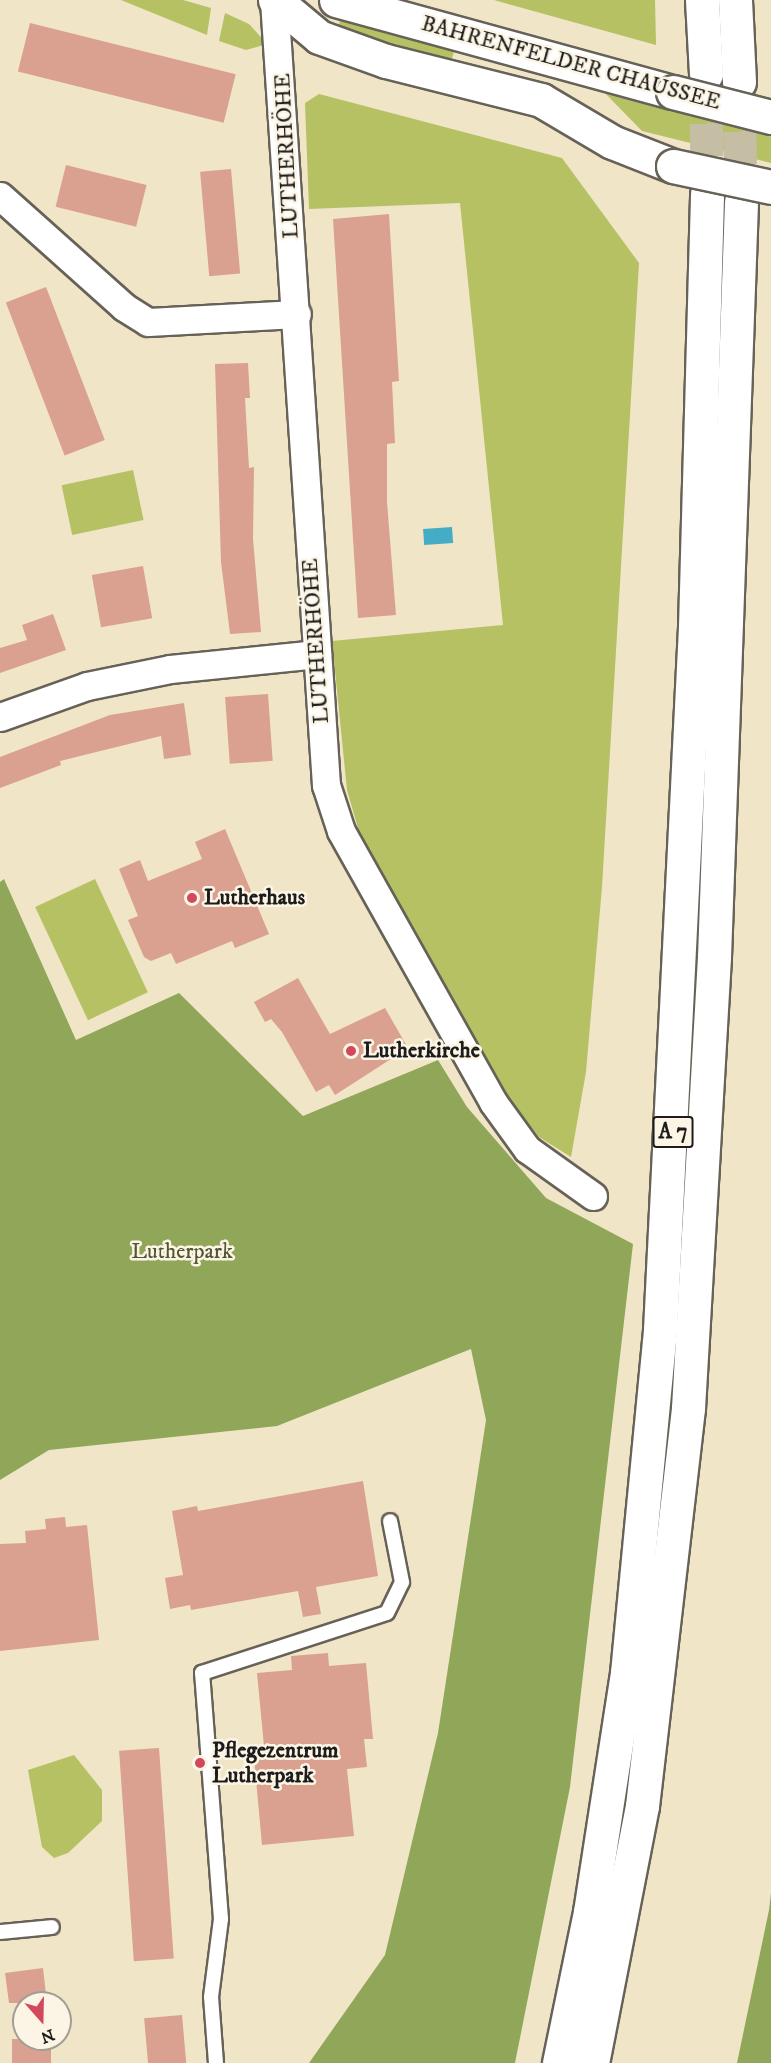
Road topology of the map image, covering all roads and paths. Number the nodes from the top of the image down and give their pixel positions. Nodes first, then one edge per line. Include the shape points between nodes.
1 (275, 0) edge
2 (336, 0) edge
3 (702, 0) edge
4 (735, 0) edge
5 (706, 74) tunnel mouth
6 (739, 82) tunnel mouth
7 (771, 117) edge
8 (771, 187) edge
9 (707, 193) tunnel mouth
10 (0, 196) edge
11 (741, 201) tunnel mouth
12 (297, 314) junction
13 (317, 654) junction
14 (0, 717) edge
15 (593, 1196) dead end
16 (390, 1521) dead end
17 (52, 1927) dead end
18 (0, 1932) edge
19 (216, 2063) edge
20 (559, 2063) edge
21 (592, 2063) edge

1 - 8 main road, BAHRENFELDER CHAUSSEE, bridge via 319,37 386,61 541,100 612,142 674,166
1 - 12 street, LUTHERHÖHE
2 - 7 main road, BAHRENFELDER CHAUSSEE, bridge
3 - 5 main road
4 - 6 main road
9 - 20 main road, A 7 via 694,650 660,1330 626,1684 590,1912
10 - 12 street via 124,307 148,322
11 - 21 main road, A 7 via 739,365 714,957 688,1408 642,1806
12 - 13 street, LUTHERHÖHE
13 - 14 street via 170,669 87,686
13 - 15 street, LUTHERHÖHE via 326,785 341,831 446,1024 512,1130 545,1164
16 - 19 lane via 402,1582 387,1613 202,1673 221,1919 211,1996
17 - 18 lane

